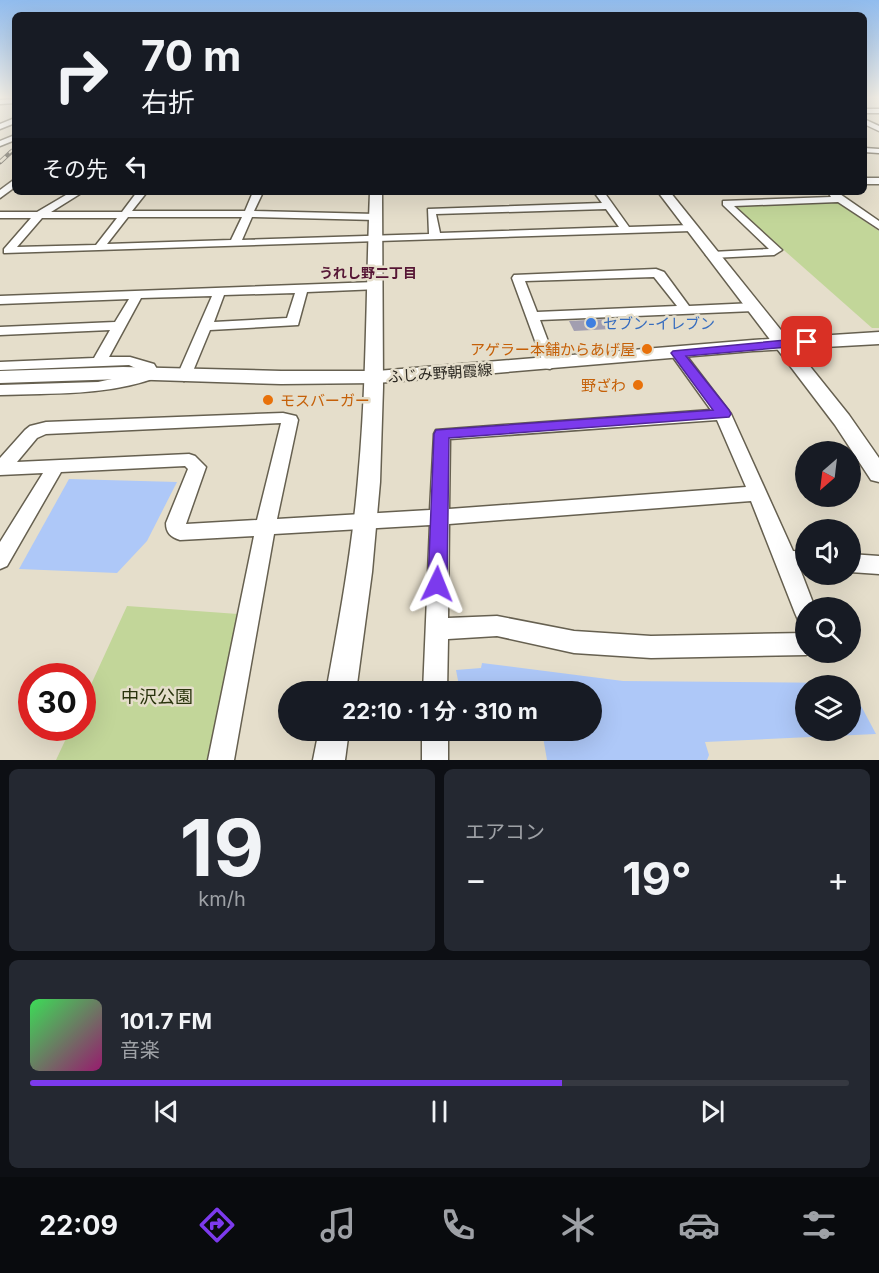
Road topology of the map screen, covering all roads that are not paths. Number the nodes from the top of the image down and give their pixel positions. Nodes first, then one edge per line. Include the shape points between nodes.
1 (12, 185) edge
2 (0, 195) edge
3 (73, 195) edge
4 (140, 195) edge
5 (256, 195) edge
6 (376, 195) edge
7 (601, 195) edge
8 (666, 195) edge
9 (834, 195) edge
10 (840, 199) junction
11 (609, 206) junction
12 (124, 214) junction
13 (247, 214) junction
14 (0, 215) edge
15 (39, 215) junction
16 (376, 217) junction
17 (879, 225) edge
18 (691, 228) junction
19 (626, 230) junction
20 (435, 236) junction
21 (375, 238) junction
22 (235, 244) junction
23 (99, 248) junction
24 (712, 255) junction
25 (375, 285) junction
26 (302, 288) junction
27 (220, 291) junction
28 (137, 295) junction
29 (0, 300) edge
30 (754, 307) junction
31 (686, 310) junction
32 (533, 316) junction
33 (119, 326) junction
34 (206, 326) junction
35 (0, 331) edge
36 (879, 338) edge
37 (783, 343) junction
38 (677, 353) junction
39 (99, 362) junction
40 (550, 365) junction
41 (0, 366) edge
42 (153, 374) junction
43 (184, 376) junction
44 (375, 377) junction
45 (3, 389) edge
46 (723, 414) junction
47 (55, 468) junction
48 (0, 469) edge
49 (879, 474) edge
50 (758, 493) junction
51 (440, 517) junction
52 (365, 522) junction
53 (265, 528) junction
54 (795, 558) edge
55 (0, 560) edge
56 (861, 564) edge
57 (879, 565) edge
58 (435, 629) junction
59 (795, 644) edge
60 (343, 681) edge
61 (435, 681) edge
62 (332, 741) edge
63 (435, 741) edge
64 (220, 760) edge
65 (329, 760) edge
66 (435, 760) edge

1 - 2 street
3 - 15 street
4 - 12 street
5 - 13 street
6 - 16 street
7 - 11 street
8 - 18 street
9 - 10 street
10 - 17 street
10 - 24 street via 726,203 776,250
11 - 19 street
11 - 20 street via 432,211
12 - 13 street
12 - 15 street
12 - 23 street
13 - 16 street
13 - 22 street
14 - 15 street
15 - 23 street via 8,251
16 - 21 street
18 - 19 street
18 - 24 street
19 - 20 street
20 - 21 street
21 - 22 street
21 - 25 street
22 - 23 street
24 - 30 street
25 - 26 street
25 - 44 street
26 - 27 street
26 - 34 street via 293,322
27 - 28 street
27 - 34 street
28 - 29 street
28 - 33 street
30 - 31 street
30 - 37 street
31 - 32 street
31 - 32 street via 656,273 518,278
32 - 40 street
33 - 35 street
33 - 39 street
34 - 43 street
36 - 37 main road, ふじみ野朝霞線
37 - 38 main road, ふじみ野朝霞線
37 - 49 street
38 - 40 main road, ふじみ野朝霞線
38 - 46 street
39 - 41 street
39 - 42 street via 138,362 150,367
40 - 44 main road, ふじみ野朝霞線
42 - 43 main road, ふじみ野朝霞線
42 - 45 main road, ふじみ野朝霞線 via 120,373
42 - 45 street via 114,386
43 - 44 main road, ふじみ野朝霞線
44 - 52 street
46 - 50 street
46 - 51 street via 442,434
47 - 48 street
47 - 53 street via 189,460 197,467 176,523 180,532
47 - 55 street
48 - 53 street via 31,434 46,428 287,418 291,422
50 - 51 street
50 - 54 street
51 - 52 street
51 - 58 street
52 - 53 street
52 - 60 street
53 - 64 street
56 - 57 street
58 - 59 street via 497,626 574,642 651,647
58 - 61 street
62 - 65 street
63 - 66 street

